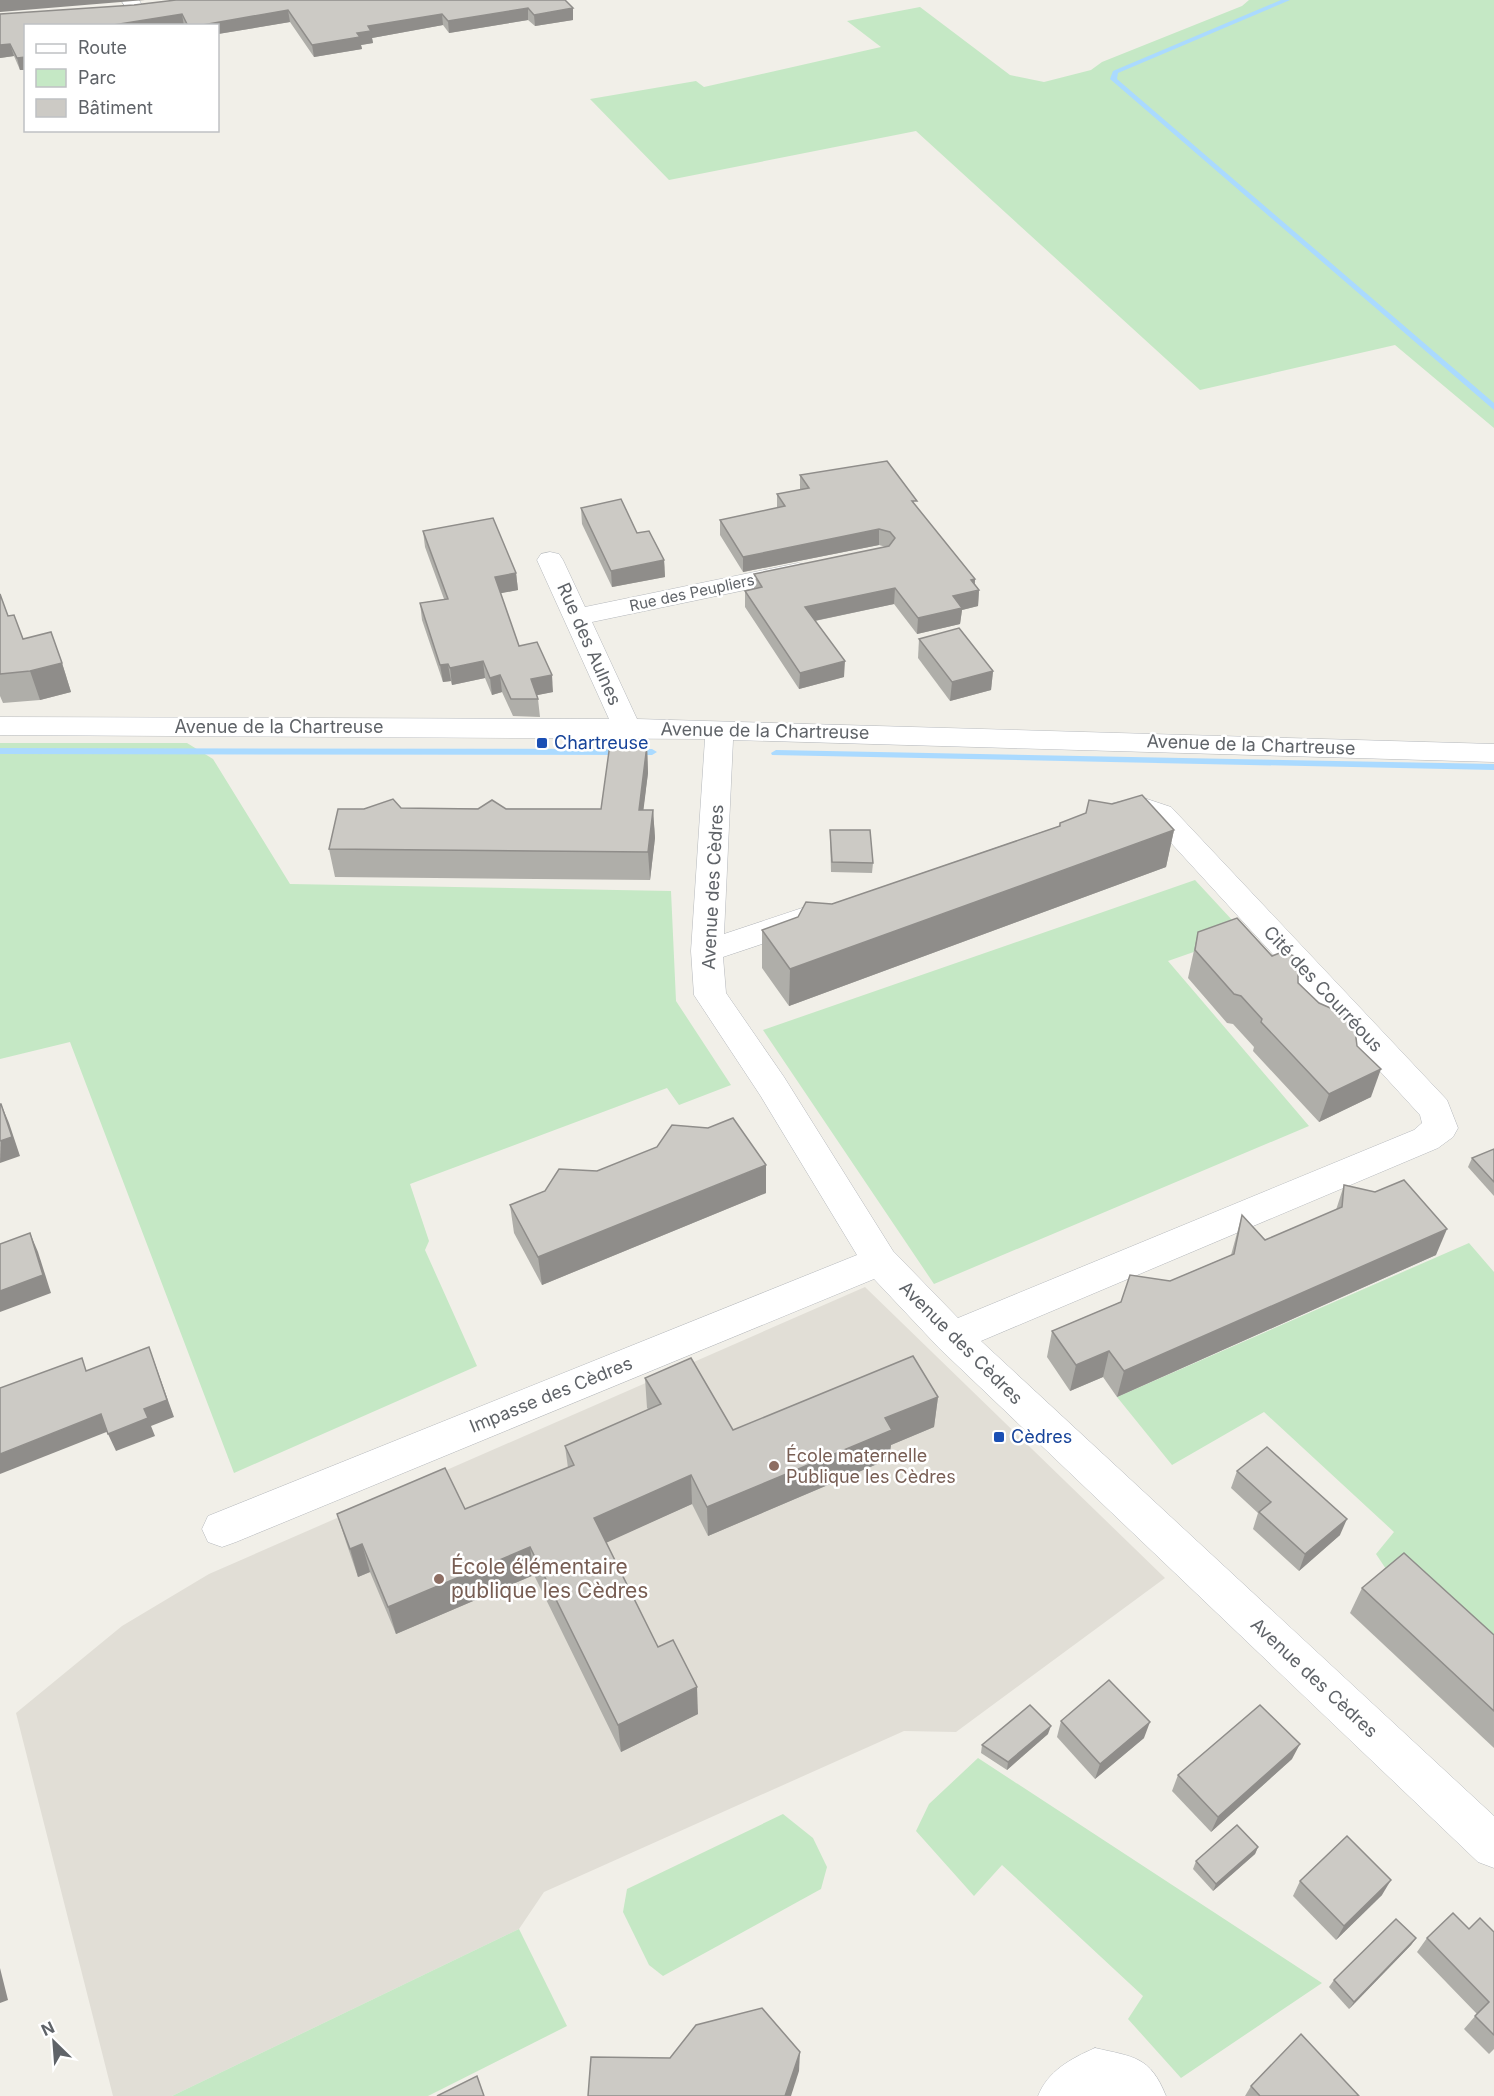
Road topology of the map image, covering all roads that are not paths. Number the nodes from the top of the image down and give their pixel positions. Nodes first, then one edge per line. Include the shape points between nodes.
1 (133, 5) edge
2 (155, 7) edge
3 (113, 11) edge
4 (550, 560) dead end
5 (821, 567) edge
6 (576, 616) junction
7 (0, 726) edge
8 (627, 728) junction
9 (719, 730) junction
10 (1494, 753) edge
11 (1089, 821) edge
12 (834, 908) edge
13 (707, 951) junction
14 (880, 1261) junction
15 (952, 1337) junction
16 (222, 1529) dead end
17 (1494, 1846) edge
18 (1062, 2096) edge
19 (1142, 2096) edge

1 - 2 street
1 - 3 street
4 - 6 street, Rue des Aulnes
5 - 6 street, Rue des Peupliers
6 - 8 street, Rue des Aulnes
7 - 8 street, Avenue de la Chartreuse
8 - 9 street, Avenue de la Chartreuse
9 - 10 street, Avenue de la Chartreuse
9 - 13 street, Avenue des Cèdres
11 - 15 street, Cité des Courréous via 1141,807 1161,814 1435,1109 1441,1128 1426,1139
12 - 13 street
13 - 14 street, Avenue des Cèdres via 710,995 772,1086
14 - 15 street, Avenue des Cèdres
14 - 16 street, Impasse des Cèdres
15 - 17 street, Avenue des Cèdres
18 - 19 street via 1095,2072 1129,2080

